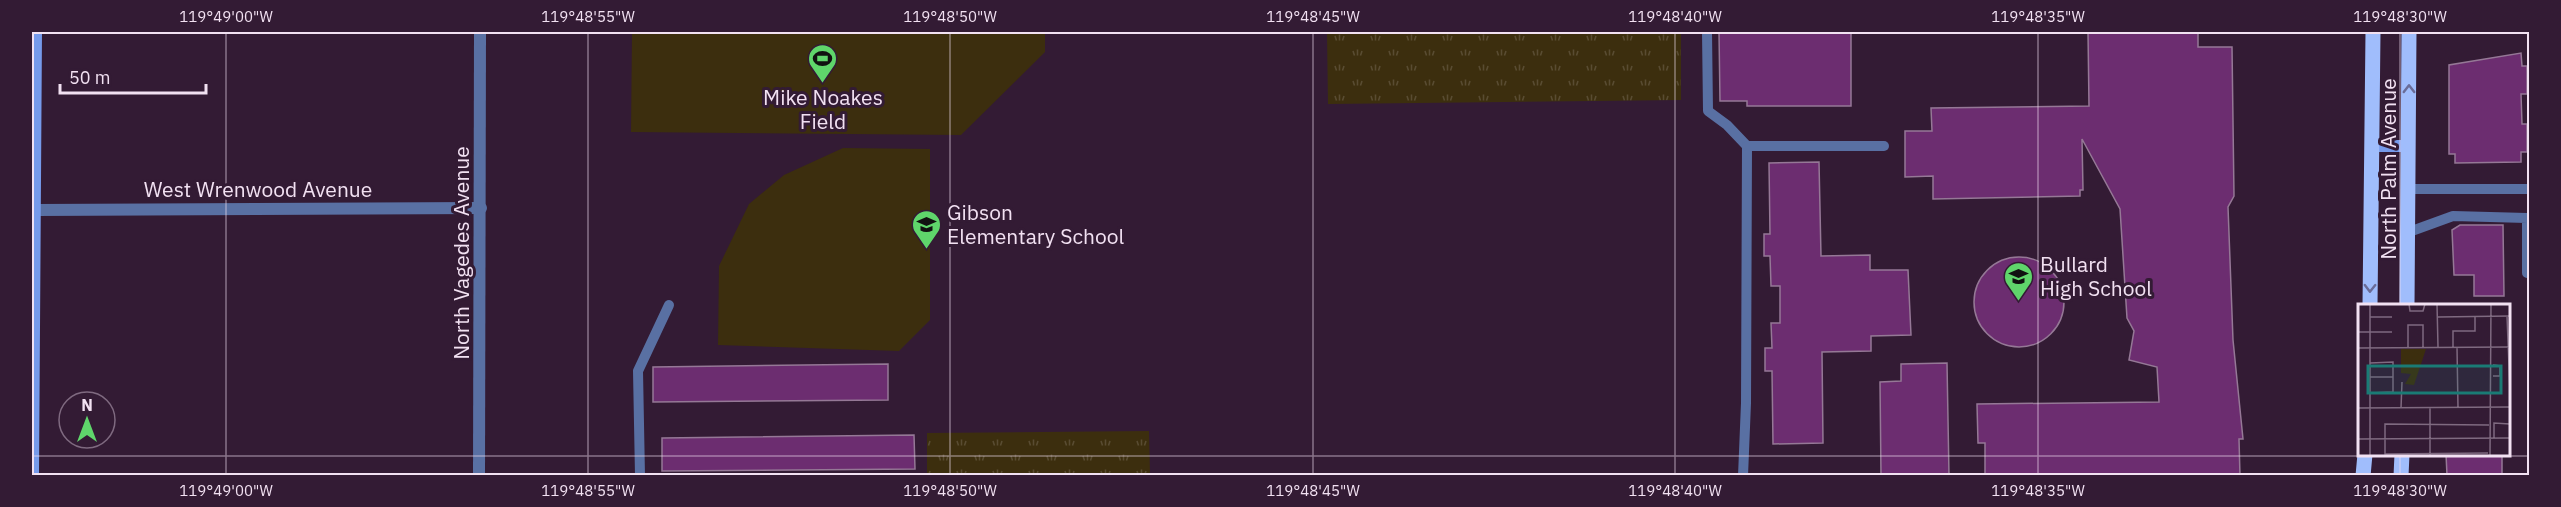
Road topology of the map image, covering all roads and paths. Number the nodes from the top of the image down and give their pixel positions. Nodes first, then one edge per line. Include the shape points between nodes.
1 (36, 32) edge
2 (480, 32) edge
3 (1707, 32) edge
4 (2373, 32) edge
5 (2409, 32) edge
6 (34, 78) edge
7 (1747, 146) junction
8 (1884, 146) dead end
9 (2372, 146) junction
10 (2409, 146) junction
11 (2409, 189) junction
12 (2529, 189) edge
13 (481, 208) junction
14 (36, 210) junction
15 (2409, 232) junction
16 (2527, 273) dead end
17 (2370, 304) edge
18 (2408, 304) edge
19 (669, 305) dead end
20 (32, 444) edge
21 (2365, 456) edge
22 (2402, 456) edge
23 (33, 476) edge
24 (479, 476) edge
25 (640, 476) edge
26 (1743, 476) edge
27 (2364, 476) edge
28 (2401, 476) edge

1 - 6 street
2 - 13 street, North Vagedes Avenue
3 - 7 lane via 1708,111
4 - 9 main road, North Palm Avenue
10 -> 5 main road, North Palm Avenue
6 - 14 street
7 - 8 lane
7 - 26 lane
9 - 10 street
9 -> 17 main road, North Palm Avenue
10 - 11 main road, North Palm Avenue
11 - 12 lane
11 - 15 main road, North Palm Avenue
13 - 14 street, West Wrenwood Avenue
13 - 24 street, North Vagedes Avenue
14 - 20 street
15 - 16 lane via 2452,216 2527,218
15 - 18 main road, North Palm Avenue
19 - 25 lane via 638,371
20 - 23 street
21 - 27 main road
22 - 28 main road

